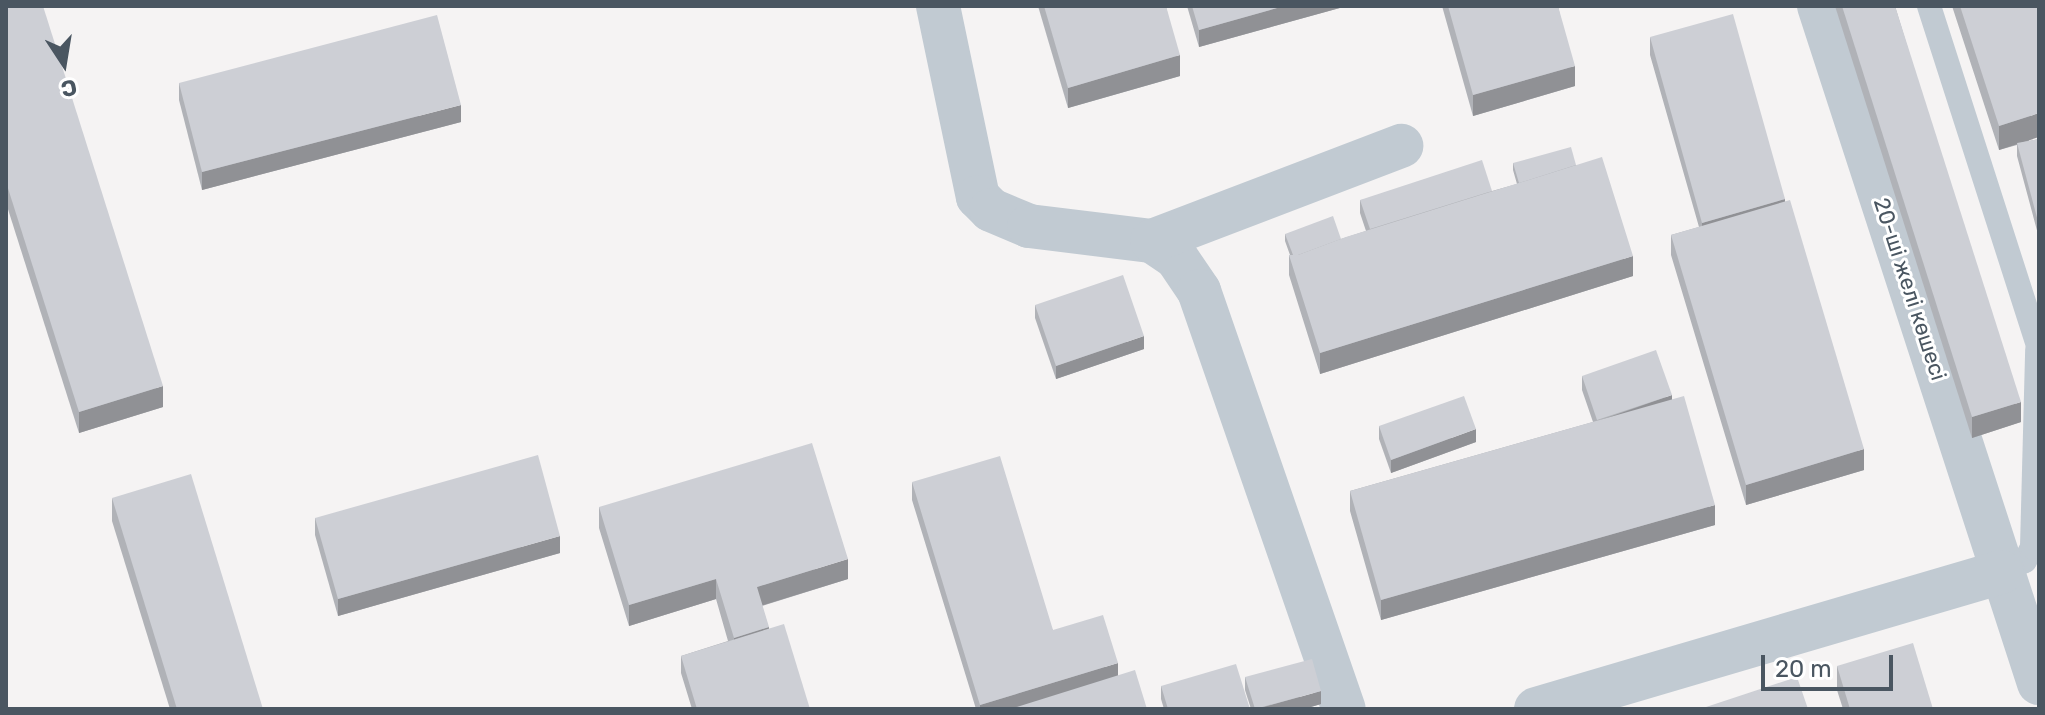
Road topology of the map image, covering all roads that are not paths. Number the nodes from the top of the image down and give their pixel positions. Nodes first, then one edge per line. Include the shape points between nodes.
1 (938, 6) edge
2 (1819, 6) edge
3 (1929, 6) edge
4 (1401, 146) dead end
5 (1152, 241) junction
6 (2038, 349) edge
7 (2001, 572) junction
8 (2039, 683) edge
9 (1344, 709) edge
10 (1536, 709) edge

1 - 5 street via 978,197 991,210 1029,226
2 - 7 street, 20-ші желі көшесі
3 - 6 lane
4 - 5 street
5 - 9 street via 1176,257 1199,291
6 - 7 lane via 2032,547 2025,561
7 - 8 street, 20-ші желі көшесі
7 - 10 street

